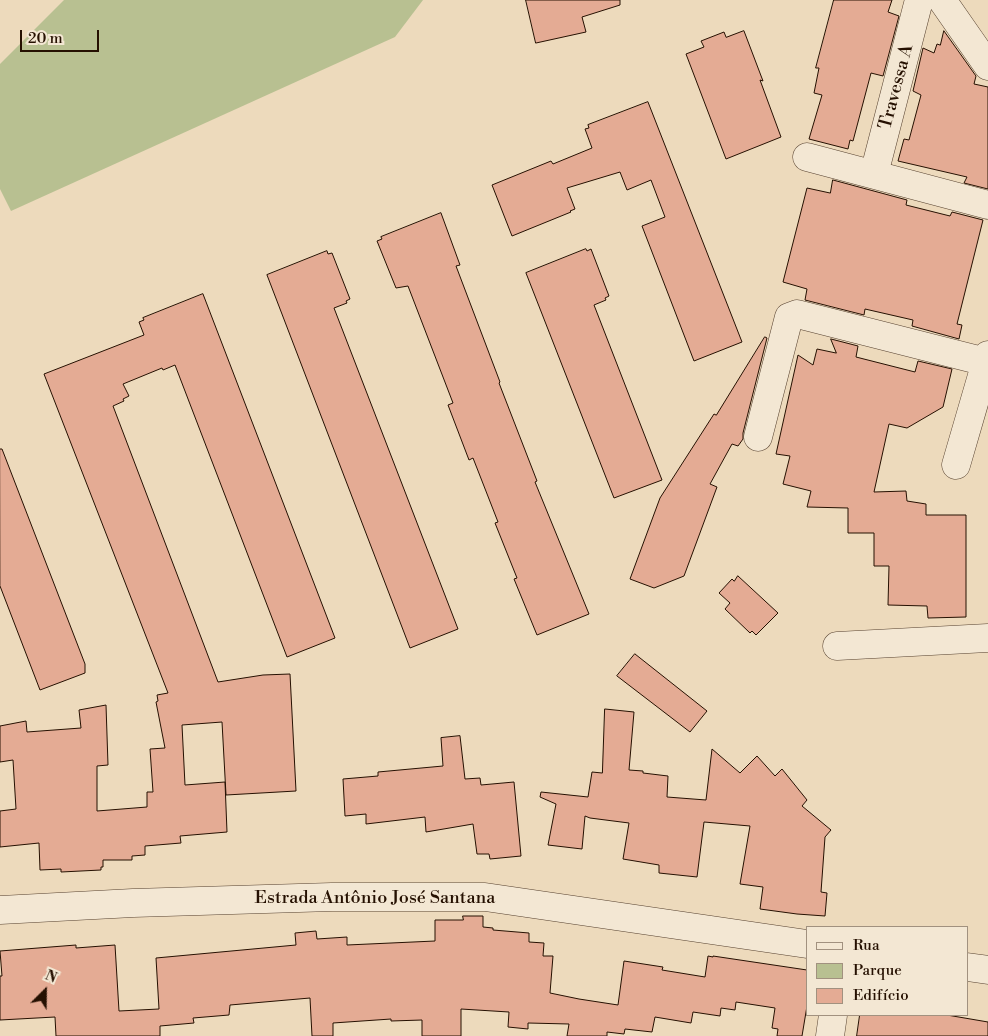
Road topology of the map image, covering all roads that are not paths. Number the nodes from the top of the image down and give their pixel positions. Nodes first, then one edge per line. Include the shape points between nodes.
1 (920, 0) edge
2 (942, 0) edge
3 (988, 66) edge
4 (807, 157) dead end
5 (874, 174) junction
6 (988, 205) edge
7 (987, 359) edge
8 (758, 437) dead end
9 (956, 464) dead end
10 (988, 638) edge
11 (837, 646) dead end
12 (0, 910) edge
13 (806, 944) edge
14 (968, 967) edge
15 (988, 970) edge
16 (833, 1016) edge
17 (830, 1036) edge

1 - 5 street, Travessa A
2 - 3 street
4 - 5 street
5 - 6 street
7 - 8 street via 797,314 789,317
7 - 9 street
10 - 11 street
12 - 13 street, Estrada Antônio José Santana via 332,897 485,896
14 - 15 street
16 - 17 street

